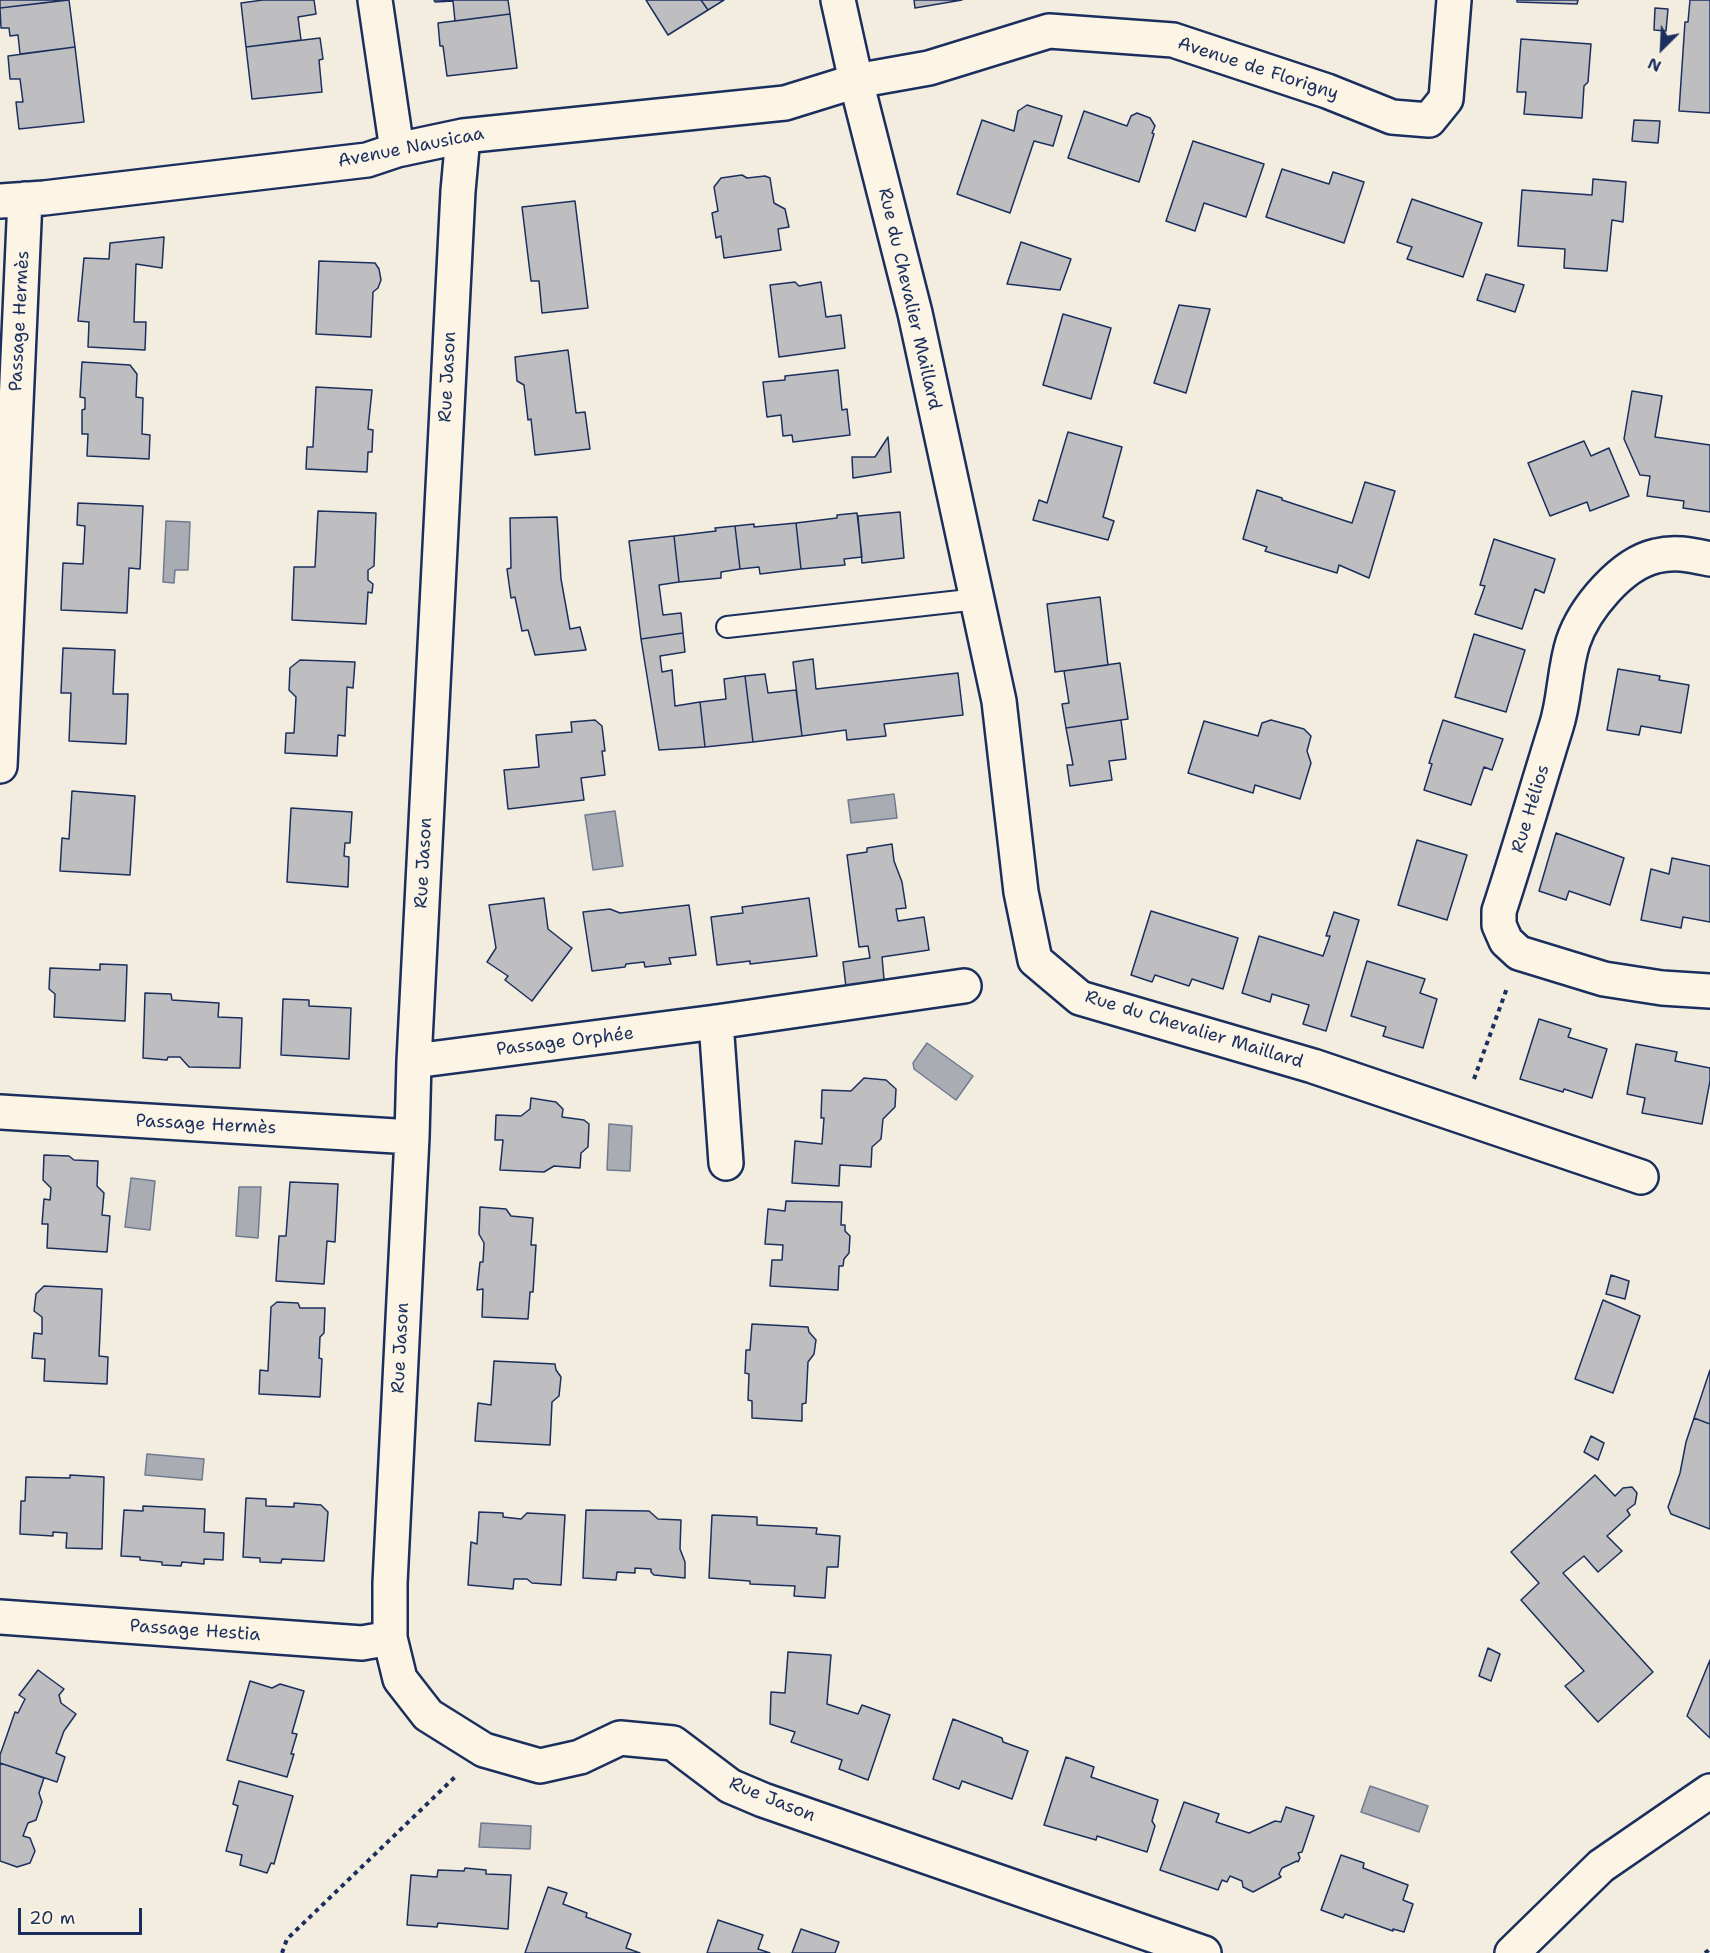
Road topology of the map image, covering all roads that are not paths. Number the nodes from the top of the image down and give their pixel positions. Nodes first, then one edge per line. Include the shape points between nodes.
1 (375, 0) edge
2 (838, 0) edge
3 (1454, 0) edge
4 (856, 81) junction
5 (463, 136) junction
6 (397, 150) junction
7 (12, 200) edge
8 (1710, 559) edge
9 (978, 599) junction
10 (727, 627) dead end
11 (0, 766) edge
12 (963, 986) dead end
13 (1710, 991) edge
14 (716, 1022) junction
15 (414, 1061) junction
16 (0, 1112) edge
17 (412, 1137) junction
18 (726, 1163) dead end
19 (1641, 1177) dead end
20 (0, 1617) edge
21 (390, 1638) junction
22 (1710, 1791) edge
23 (1204, 1953) edge
24 (1512, 1953) edge

1 - 6 street
2 - 4 street, Rue du Chevalier Maillard
3 - 4 street, Avenue de Florigny via 1446,99 1429,120 1392,117 1173,40 1049,31 929,68
4 - 5 street, Avenue Nausicaa via 785,104
4 - 9 street, Rue du Chevalier Maillard via 915,313
5 - 6 street, Avenue Nausicaa
5 - 15 street, Rue Jason
6 - 7 street, Avenue Nausicaa via 367,160
7 - 11 street, Passage Hermès
8 - 13 street, Rue Hélios via 1680,553 1655,556 1637,564 1600,595 1582,624 1573,642 1562,709 1499,911 1499,925 1506,941 1519,953 1604,979
9 - 10 lane
9 - 19 street, Rue du Chevalier Maillard via 999,701 1021,892 1035,960 1080,998 1312,1066
12 - 14 street, Passage Orphée
14 - 15 street, Passage Orphée
14 - 18 street
15 - 17 street, Rue Jason
16 - 17 street, Passage Hermès
17 - 21 street, Rue Jason
20 - 21 street, Passage Hestia via 363,1643
21 - 23 street, Rue Jason via 400,1679 428,1715 484,1750 540,1766 580,1757 620,1738 673,1743 730,1786 763,1800
22 - 24 street via 1600,1866

